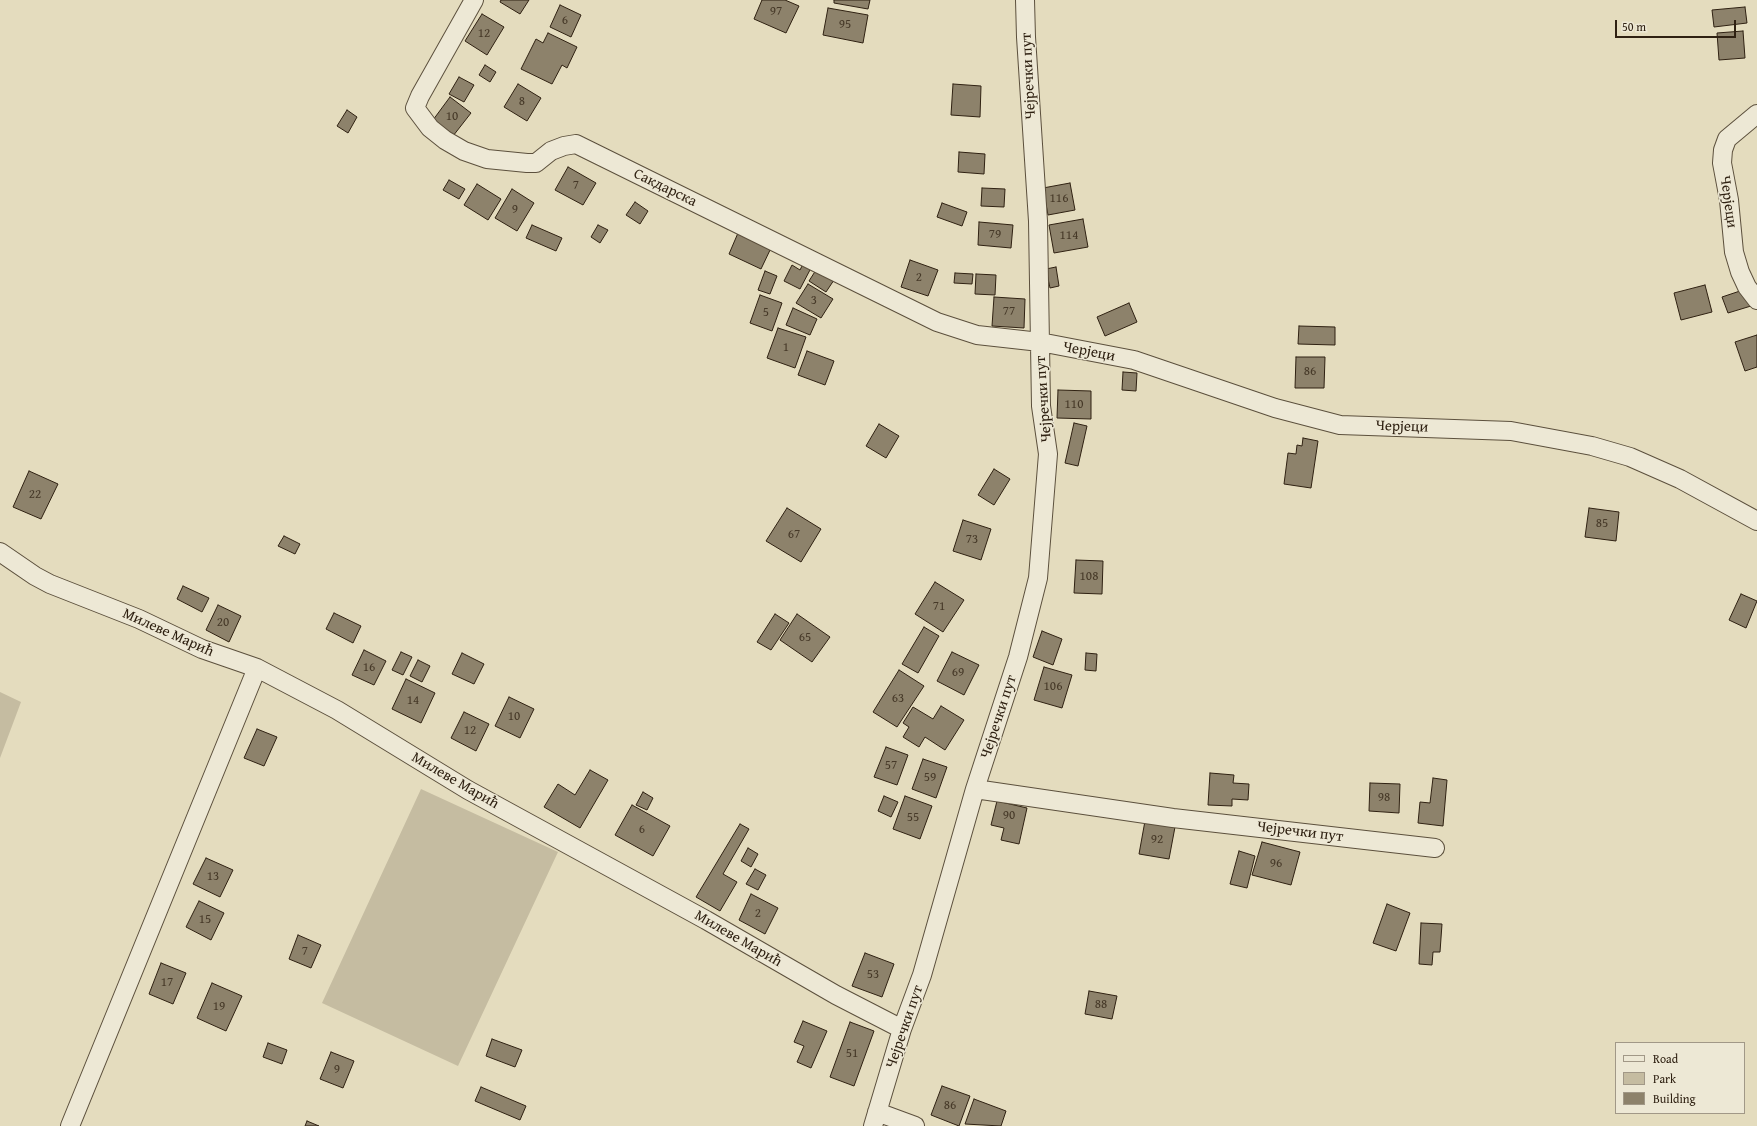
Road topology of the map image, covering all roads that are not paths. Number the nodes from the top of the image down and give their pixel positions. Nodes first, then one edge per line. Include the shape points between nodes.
1 (474, 0) edge
2 (1025, 0) edge
3 (1757, 114) edge
4 (1757, 300) edge
5 (1040, 342) junction
6 (1757, 521) edge
7 (0, 552) edge
8 (257, 668) junction
9 (975, 790) junction
10 (1435, 848) dead end
11 (902, 1029) junction
12 (875, 1119) edge
13 (70, 1126) edge
14 (915, 1126) edge

1 - 5 street, Сакдарска via 415,108 430,128 464,151 487,159 527,163 536,162 551,151 576,144 937,322 977,335
2 - 5 street, Чејречки пут via 1038,221
3 - 4 street, Черјеци via 1727,139 1722,163 1730,200 1734,252 1740,272
5 - 6 street, Черјеци via 1134,360 1275,408 1340,425 1511,431 1592,446 1630,457 1680,479
5 - 9 street, Чејречки пут via 1041,406 1048,454 1038,578 1018,657
7 - 8 street, Милеве Мaрић via 50,584 139,619 202,649
8 - 11 street, Милеве Мaрић via 337,710 468,790 706,920 836,995
8 - 13 street
9 - 10 street, Чејречки пут via 1173,818
9 - 11 street, Чејречки пут via 922,976
11 - 12 street, Чејречки пут
12 - 14 street

